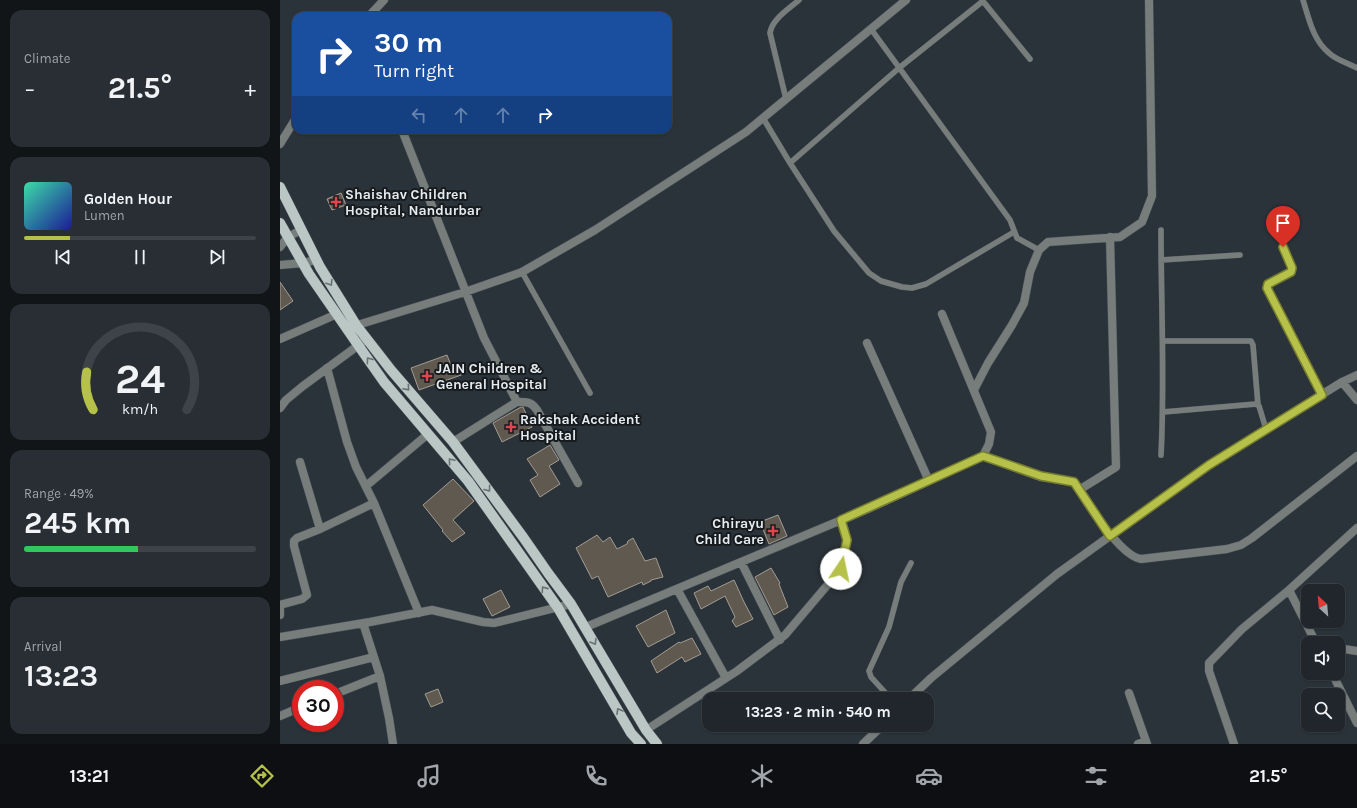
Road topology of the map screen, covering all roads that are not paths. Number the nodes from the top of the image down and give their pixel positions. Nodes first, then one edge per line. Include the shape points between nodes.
1 (384, 0) edge
2 (799, 0) edge
3 (906, 0) edge
4 (983, 0) edge
5 (1149, 0) edge
6 (1303, 0) edge
7 (373, 12) edge
8 (871, 29) junction
9 (1030, 59) dead end
10 (899, 68) junction
11 (1357, 68) edge
12 (786, 99) junction
13 (763, 118) junction
14 (292, 124) edge
15 (404, 134) edge
16 (280, 144) edge
17 (790, 163) junction
18 (280, 187) edge
19 (280, 223) edge
20 (301, 230) junction
21 (1161, 230) dead end
22 (1014, 232) junction
23 (1110, 237) junction
24 (288, 238) junction
25 (280, 247) edge
26 (1283, 247) dead end
27 (1039, 250) junction
28 (1240, 254) dead end
29 (316, 260) junction
30 (1161, 260) junction
31 (303, 263) junction
32 (280, 265) edge
33 (522, 272) junction
34 (465, 292) junction
35 (337, 314) junction
36 (942, 314) dead end
37 (351, 327) junction
38 (280, 339) edge
39 (367, 339) junction
40 (1163, 341) junction
41 (867, 343) dead end
42 (358, 345) junction
43 (327, 368) junction
44 (1357, 375) edge
45 (1342, 382) junction
46 (974, 390) junction
47 (590, 393) dead end
48 (1322, 395) junction
49 (1357, 400) edge
50 (516, 402) junction
51 (1258, 405) junction
52 (280, 408) edge
53 (1163, 412) junction
54 (1266, 429) junction
55 (428, 434) junction
56 (453, 442) junction
57 (1161, 455) dead end
58 (983, 456) junction
59 (1357, 456) edge
60 (300, 462) dead end
61 (929, 481) junction
62 (578, 483) dead end
63 (366, 486) junction
64 (1079, 490) junction
65 (374, 502) junction
66 (841, 520) junction
67 (1357, 528) edge
68 (320, 529) junction
69 (1110, 536) junction
70 (741, 562) junction
71 (911, 563) dead end
72 (677, 589) junction
73 (1289, 590) junction
74 (571, 604) junction
75 (280, 607) edge
76 (558, 608) junction
77 (419, 613) junction
78 (280, 615) edge
79 (363, 623) junction
80 (586, 627) junction
81 (1312, 636) edge
82 (280, 637) edge
83 (780, 640) junction
84 (1345, 649) edge
85 (1357, 651) edge
86 (374, 657) junction
87 (380, 676) junction
88 (726, 678) junction
89 (1336, 680) edge
90 (280, 682) edge
91 (344, 690) edge
92 (885, 692) edge
93 (916, 692) edge
94 (1129, 693) dead end
95 (292, 711) edge
96 (280, 716) edge
97 (1357, 723) edge
98 (646, 730) junction
99 (876, 732) edge
100 (1147, 743) edge
101 (393, 744) edge
102 (641, 744) edge
103 (657, 744) edge
104 (863, 744) edge
105 (1138, 744) edge
106 (1234, 744) edge

1 - 7 street
2 - 12 lane via 775,22 770,33
3 - 8 street
4 - 9 lane
4 - 10 lane
5 - 23 street via 1152,196 1142,222 1120,237
6 - 11 lane via 1318,43 1330,54
8 - 10 lane
8 - 12 street
10 - 17 lane
10 - 22 lane via 1010,220
12 - 13 street
13 - 17 lane
13 - 33 street via 746,132 602,226
14 - 16 street
15 - 34 street
17 - 22 lane via 844,244 869,273 890,285 912,288 926,284
18 - 20 main road
19 - 24 main road
20 - 24 street
20 - 29 main road
21 - 30 lane
22 - 27 lane via 1019,240
23 - 27 street via 1048,242
23 - 64 street via 1116,467
24 - 25 street
24 - 31 main road
26 - 48 lane via 1292,268 1291,272 1268,284 1267,288
27 - 46 street via 1030,272 1024,303
28 - 30 lane
29 - 31 street
29 -> 37 main road
30 - 40 lane
31 - 32 street
31 - 35 main road
33 - 34 street
33 - 47 lane
34 - 37 street
34 - 50 street via 484,338
35 - 37 main road
35 - 38 street
36 - 46 street
37 - 39 main road
37 - 42 main road
39 - 42 street
39 -> 56 main road
40 - 51 lane via 1251,341
40 - 53 lane
41 - 61 street
42 - 43 street
55 -> 42 main road via 384,382
43 - 52 street
43 - 63 street via 347,442
44 - 45 street
45 - 48 street
45 - 49 street
46 - 58 street via 991,432
48 - 54 street
50 - 56 street
50 - 62 street via 533,404 538,410
51 - 53 lane
51 - 54 lane
53 - 57 lane
54 - 69 street via 1209,465
55 - 63 street
76 -> 55 main road via 468,481
56 -> 74 main road
58 - 61 street
58 - 64 street via 1041,476 1074,482
59 - 69 street via 1247,542 1234,548 1141,559 1134,557
60 - 68 street
61 - 66 street
63 - 65 street
64 - 69 street
65 - 68 street
65 - 77 street
66 - 70 street
66 - 83 street via 847,540 841,569
67 - 73 street
68 - 75 street via 297,538 294,542 307,595
69 - 93 street via 1057,574
70 - 72 street
70 - 83 street
71 - 92 lane via 901,582 889,627 869,671
72 - 80 street
72 - 88 street
73 - 81 street
73 - 106 street via 1242,629 1208,665
74 - 76 street
74 - 80 main road
75 - 78 street
76 - 77 street via 494,623 432,610
102 -> 76 main road
77 - 79 street
79 - 82 street
79 - 86 street
80 -> 98 main road
83 - 88 street
84 - 85 street
86 - 87 street
86 - 90 street
87 - 91 street
87 - 101 street
88 - 98 street
89 - 97 street
94 - 100 street
95 - 96 street
98 - 103 main road
99 - 104 street
100 - 105 street

